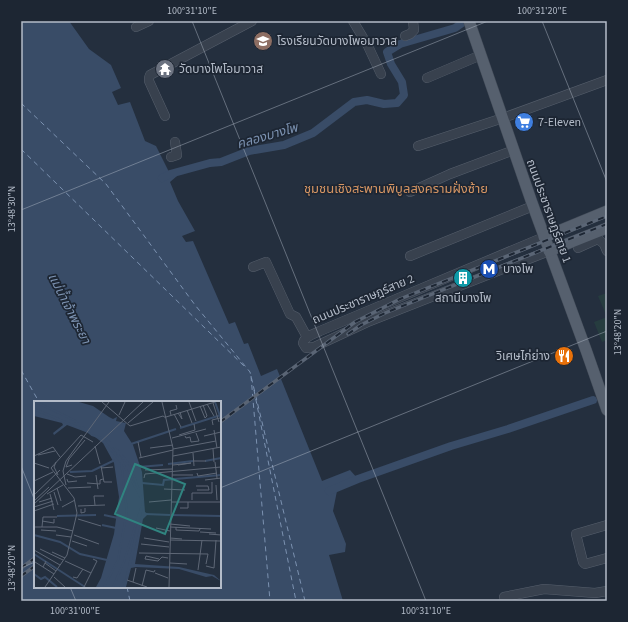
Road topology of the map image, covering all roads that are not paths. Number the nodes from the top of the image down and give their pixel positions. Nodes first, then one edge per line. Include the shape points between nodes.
1 (149, 21) edge
2 (252, 21) edge
3 (353, 21) edge
4 (413, 21) edge
5 (469, 21) edge
6 (136, 27) dead end
7 (405, 36) dead end
8 (481, 55) junction
9 (381, 74) dead end
10 (427, 78) dead end
11 (607, 80) edge
12 (165, 116) dead end
13 (503, 118) junction
14 (175, 142) dead end
15 (418, 146) dead end
16 (514, 150) junction
17 (171, 157) dead end
18 (410, 192) dead end
19 (533, 206) junction
20 (607, 211) edge
21 (607, 228) edge
22 (596, 236) junction
23 (544, 237) junction
24 (578, 248) dead end
25 (549, 251) junction
26 (607, 251) edge
27 (410, 256) dead end
28 (253, 267) dead end
29 (307, 337) junction
30 (607, 410) edge
31 (607, 525) edge
32 (607, 558) edge
33 (607, 591) edge
34 (504, 597) dead end
35 (593, 597) edge

1 - 6 street
2 - 12 street via 150,75 149,81
3 - 9 street
4 - 7 street via 414,30
5 - 8 main road, ถนนประชาราษฎร์สาย 1
8 - 10 street
8 - 13 main road, ถนนประชาราษฎร์สาย 1
11 - 13 street
13 - 15 street
13 - 16 main road, ถนนประชาราษฎร์สาย 1
14 - 17 street via 176,155
16 - 18 street
16 - 19 main road, ถนนประชาราษฎร์สาย 1
19 - 23 main road, ถนนประชาราษฎร์สาย 1
19 - 27 street
20 - 23 main road, ถนนประชาราษฎร์สาย 2
21 - 22 main road, ถนนประชาราษฎร์สาย 2
22 - 24 street
22 - 25 main road, ถนนประชาราษฎร์สาย 2
22 - 26 street
23 - 25 main road, ถนนประชาราษฎร์สาย 1
23 - 29 street, ถนนประชาราษฎร์สาย 2
25 - 29 street, ถนนประชาราษฎร์สาย 2 via 370,321 314,347 304,346
25 - 30 main road, ถนนประชาราษฎร์สาย 1
28 - 29 street via 266,262 290,314 296,317
31 - 32 street via 576,534 585,564
33 - 35 street
34 - 35 street via 544,589

